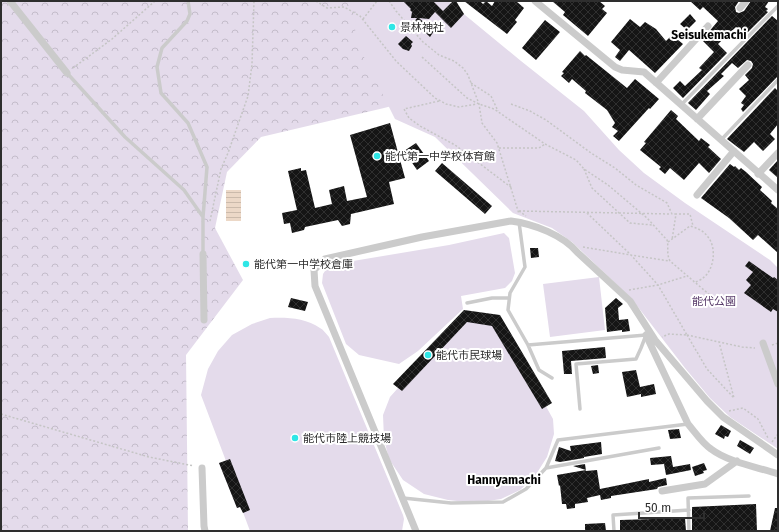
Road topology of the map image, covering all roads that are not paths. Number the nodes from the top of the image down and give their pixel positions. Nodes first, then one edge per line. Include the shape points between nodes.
1 (10, 1) edge
2 (188, 1) edge
3 (535, 1) edge
4 (746, 1) edge
5 (778, 6) edge
6 (740, 8) dead end
7 (708, 26) dead end
8 (748, 65) dead end
9 (67, 73) joint
10 (778, 80) edge
11 (656, 83) junction
12 (681, 105) junction
13 (697, 119) junction
14 (721, 140) junction
15 (734, 151) junction
16 (778, 153) edge
17 (758, 174) junction
18 (778, 190) edge
19 (697, 195) dead end
20 (203, 217) junction
21 (519, 222) junction
22 (203, 254) joint
23 (509, 298) junction
24 (467, 303) dead end
25 (204, 320) dead end
26 (646, 335) junction
27 (656, 340) junction
28 (528, 345) junction
29 (764, 345) road end
30 (552, 378) dead end
31 (778, 384) edge
32 (580, 409) dead end
33 (688, 424) junction
34 (659, 448) dead end
35 (778, 455) edge
36 (737, 461) junction
37 (202, 468) road end
38 (546, 468) junction
39 (778, 474) edge
40 (662, 491) dead end
41 (749, 496) dead end
42 (402, 498) junction
43 (688, 510) junction
44 (205, 531) edge
45 (416, 531) edge
46 (614, 531) edge
47 (689, 531) edge

1 - 9 street
2 - 20 lane via 190,14 187,21 162,48 157,66 161,93 188,123 208,167
3 - 11 street via 615,67 644,72
4 - 6 street
5 - 12 lane
7 - 11 street
8 - 13 street
9 - 20 lane via 125,137 184,190
10 - 14 lane
11 - 12 street
12 - 13 street
13 - 14 street
14 - 15 street
15 - 17 street
15 - 19 street
16 - 17 street
17 - 18 street
20 - 22 lane
21 - 23 lane via 525,267
21 - 27 street via 541,229 571,244 630,301
21 - 42 street via 511,221 430,235 325,259 314,270 315,286
22 - 25 street
23 - 24 lane via 492,298
23 - 28 lane via 508,310
26 - 27 street
26 - 28 lane
26 - 32 lane via 636,359 576,364
26 - 33 street
27 - 35 street via 719,413
28 - 30 lane via 539,370
29 - 31 street
33 - 36 street via 710,449
33 - 38 lane via 558,440
34 - 38 lane
36 - 39 street
36 - 40 street via 705,484
37 - 44 street
38 - 42 lane via 526,490 503,502 451,503
41 - 43 lane via 688,498
42 - 45 street
43 - 46 lane via 613,515
43 - 47 lane

